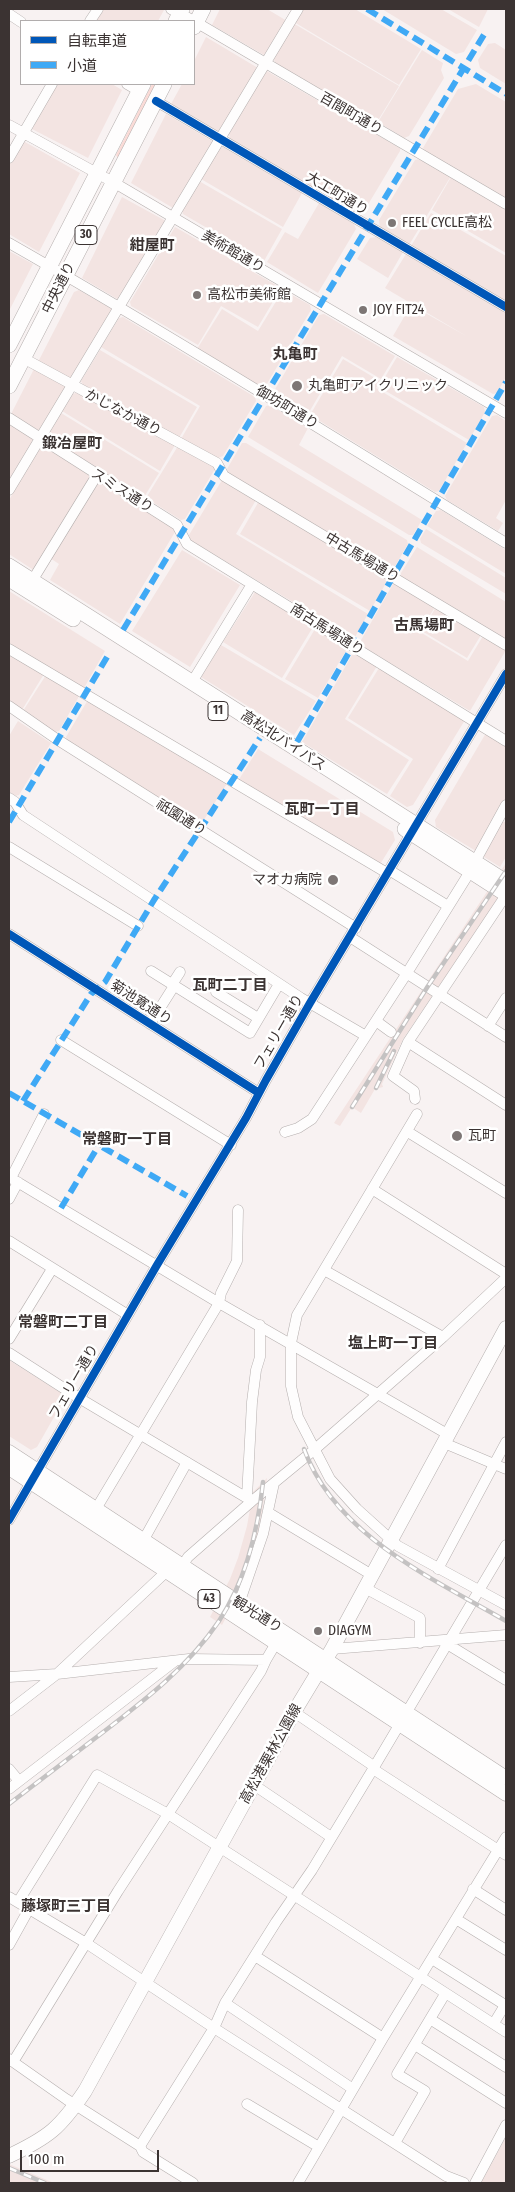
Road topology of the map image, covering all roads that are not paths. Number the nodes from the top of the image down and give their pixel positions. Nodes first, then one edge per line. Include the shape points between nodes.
1 (98, 9) edge
2 (203, 9) edge
3 (298, 9) edge
4 (177, 13) edge
5 (9, 14) edge
6 (91, 20) edge
7 (189, 20) edge
8 (20, 21) edge
9 (195, 21) edge
10 (195, 24) edge
11 (264, 64) junction
12 (51, 85) edge
13 (164, 85) edge
14 (136, 86) edge
15 (156, 101) junction
16 (9, 125) edge
17 (23, 133) junction
18 (220, 139) junction
19 (9, 158) edge
20 (98, 173) junction
21 (113, 182) junction
22 (506, 204) edge
23 (174, 218) junction
24 (9, 243) edge
25 (49, 266) junction
26 (66, 275) junction
27 (119, 307) junction
28 (506, 308) edge
29 (9, 345) edge
30 (23, 358) junction
31 (9, 386) edge
32 (72, 386) junction
33 (506, 413) edge
34 (9, 418) edge
35 (40, 438) junction
36 (220, 468) joint
37 (97, 475) junction
38 (9, 490) edge
39 (182, 534) joint
40 (506, 543) edge
41 (9, 566) edge
42 (9, 579) edge
43 (32, 581) junction
44 (252, 584) junction
45 (506, 645) edge
46 (9, 649) edge
47 (506, 674) edge
48 (192, 682) junction
49 (9, 706) edge
50 (476, 723) junction
51 (506, 741) edge
52 (9, 798) edge
53 (506, 805) edge
54 (503, 817) edge
55 (414, 829) junction
56 (9, 847) edge
57 (471, 866) junction
58 (388, 872) junction
59 (506, 882) edge
60 (506, 895) edge
61 (448, 906) junction
62 (138, 926) dead end
63 (353, 932) junction
64 (9, 934) edge
65 (151, 971) dead end
66 (180, 972) dead end
67 (407, 973) junction
68 (279, 984) junction
69 (174, 986) junction
70 (216, 992) dead end
71 (440, 994) junction
72 (506, 998) edge
73 (310, 1003) junction
74 (258, 1018) junction
75 (376, 1021) junction
76 (150, 1024) junction
77 (488, 1026) junction
78 (391, 1032) dead end
79 (366, 1036) junction
80 (506, 1037) edge
81 (60, 1040) dead end
82 (408, 1042) junction
83 (259, 1093) junction
84 (415, 1099) dead end
85 (506, 1105) edge
86 (44, 1114) dead end
87 (417, 1114) dead end
88 (285, 1132) dead end
89 (408, 1132) junction
90 (230, 1145) junction
91 (12, 1179) edge
92 (372, 1189) junction
93 (506, 1193) edge
94 (9, 1199) edge
95 (238, 1210) dead end
96 (9, 1241) edge
97 (157, 1265) junction
98 (52, 1268) junction
99 (324, 1270) junction
100 (506, 1276) edge
101 (219, 1303) junction
102 (128, 1315) junction
103 (260, 1325) junction
104 (506, 1328) edge
105 (443, 1337) junction
106 (9, 1339) edge
107 (291, 1343) junction
108 (9, 1353) edge
109 (377, 1393) junction
110 (79, 1398) junction
111 (141, 1434) junction
112 (447, 1439) junction
113 (506, 1442) edge
114 (314, 1450) junction
115 (9, 1452) edge
116 (188, 1462) junction
117 (494, 1464) junction
118 (9, 1468) edge
119 (506, 1469) edge
120 (34, 1477) junction
121 (274, 1483) junction
122 (249, 1499) junction
123 (96, 1509) junction
124 (269, 1513) junction
125 (9, 1520) edge
126 (391, 1540) junction
127 (143, 1541) junction
128 (506, 1545) edge
129 (182, 1566) junction
130 (438, 1569) junction
131 (167, 1571) junction
132 (372, 1575) junction
133 (365, 1588) junction
134 (480, 1590) junction
135 (239, 1604) junction
136 (506, 1605) edge
137 (506, 1635) edge
138 (449, 1640) junction
139 (420, 1642) junction
140 (276, 1643) junction
141 (176, 1660) junction
142 (266, 1660) junction
143 (326, 1660) junction
144 (57, 1674) junction
145 (9, 1677) edge
146 (506, 1680) edge
147 (9, 1711) edge
148 (294, 1712) junction
149 (403, 1717) junction
150 (374, 1768) junction
151 (9, 1769) edge
152 (506, 1778) edge
153 (19, 1781) junction
154 (254, 1785) junction
155 (9, 1789) edge
156 (506, 1794) edge
157 (168, 1814) junction
158 (331, 1837) junction
159 (506, 1837) edge
160 (219, 1847) junction
161 (502, 1852) edge
162 (473, 1889) junction
163 (294, 1895) junction
164 (13, 1899) edge
165 (29, 1909) junction
166 (506, 1910) edge
167 (456, 1919) junction
168 (86, 1943) junction
169 (9, 1945) edge
170 (506, 1950) edge
171 (255, 1956) junction
172 (432, 1959) junction
173 (421, 1977) junction
174 (145, 1982) junction
175 (446, 1994) junction
176 (225, 2003) junction
177 (430, 2019) junction
178 (494, 2023) junction
179 (214, 2028) junction
180 (506, 2032) edge
181 (383, 2038) junction
182 (415, 2045) junction
183 (11, 2061) edge
184 (506, 2067) edge
185 (353, 2089) junction
186 (506, 2103) edge
187 (247, 2104) dead end
188 (75, 2105) junction
189 (341, 2110) junction
190 (506, 2125) edge
191 (395, 2143) junction
192 (140, 2146) junction
193 (319, 2147) junction
194 (9, 2156) edge
195 (192, 2183) edge
196 (298, 2183) edge
197 (464, 2183) edge
198 (475, 2183) edge

1 - 6 street
2 - 9 highway
3 - 11 street
4 - 7 street, 百間町通り
5 - 8 street
10 - 11 street, 百間町通り
11 - 18 street
11 - 22 street, 百間町通り
12 - 17 street
13 - 15 highway, 中央通り / 30
14 - 20 highway, 中央通り / 30
15 - 18 street, 大工町通り
15 - 21 highway, 中央通り / 30
16 - 17 street, 美術館通り
17 - 19 street
17 - 20 street, 美術館通り
18 - 23 street
18 - 28 street, 大工町通り
20 - 21 street, 美術館通り
20 - 25 highway, 中央通り / 30
21 - 23 street, 美術館通り
21 - 26 highway, 中央通り / 30
23 - 27 street
23 - 33 street, 美術館通り
24 - 25 street, 御坊町通り
25 - 26 street, 御坊町通り
25 - 29 highway, 中央通り / 30
26 - 27 street, 御坊町通り
26 - 30 highway, 中央通り / 30
27 - 32 street
27 - 40 street, 御坊町通り
30 - 31 highway, 中央通り / 30
30 - 32 street, かじなか通り
32 - 35 street
32 - 36 street, かじなか通り via 217,463
34 - 35 street, スミス通り
35 - 37 street, スミス通り
35 - 38 street
36 - 45 street, 中古馬場通り via 224,476
37 - 39 street, スミス通り via 177,525
37 - 43 street
39 - 44 street, 南古馬場通り via 187,544
41 - 43 highway, 高松北バイパス / 11
42 - 55 highway, 高松北バイパス / 11
43 - 48 highway, 高松北バイパス / 11
44 - 48 street
44 - 50 street, 南古馬場通り
46 - 58 street
47 - 50 street, フェリー通り
48 - 55 highway, 高松北バイパス / 11
49 - 63 street, 祇園通り
50 - 51 street, 南古馬場通り
50 - 55 street, フェリー通り
52 - 68 street via 24,815
53 - 54 street
54 - 57 street
55 - 57 highway, 高松北バイパス / 11
55 - 58 street, フェリー通り
56 - 62 street
57 - 59 highway, 高松北バイパス / 11
57 - 60 highway, 高松北バイパス / 11
57 - 61 street
58 - 61 street
58 - 63 street, フェリー通り
60 - 71 street
61 - 67 street
63 - 67 street, 祇園通り
63 - 73 street, フェリー通り
64 - 76 street, 菊池寛通り
65 - 69 street
66 - 69 street
67 - 71 street, 祇園通り
67 - 75 street
68 - 73 street
68 - 74 street
69 - 74 street via 250,1033
69 - 76 street
70 - 74 street
71 - 77 street, 祇園通り
71 - 82 street
72 - 77 street
73 - 79 street
73 - 83 street, フェリー通り
75 - 78 street
75 - 79 street
76 - 83 street, 菊池寛通り
77 - 80 street, 祇園通り
79 - 88 street via 312,1119
81 - 90 street
82 - 84 street via 392,1076 414,1091
82 - 85 street
83 - 90 street, フェリー通り
86 - 91 street
87 - 89 street
89 - 92 street
89 - 93 street
90 - 97 street, フェリー通り
91 - 94 street
91 - 97 street
92 - 99 street
92 - 100 street
95 - 101 street via 237,1261
96 - 98 street
97 - 101 street
97 - 102 street, フェリー通り
98 - 102 street
98 - 106 street
99 - 105 street
99 - 107 street via 297,1315
100 - 105 street
101 - 103 street
101 - 111 street
102 - 110 street, フェリー通り
103 - 107 street
103 - 122 street via 260,1357 252,1402
104 - 112 main road, 高松港栗林公園線
105 - 109 street
107 - 109 street
107 - 114 street via 291,1386 298,1417
108 - 110 street
109 - 112 street
109 - 114 street
110 - 111 street
110 - 120 street, フェリー通り
111 - 116 street
111 - 123 street
112 - 117 street
112 - 126 main road, 高松港栗林公園線
113 - 117 street
114 - 121 street
114 - 126 street via 330,1479
115 - 120 main road, 観光通り / 43
116 - 122 street
116 - 127 street
117 - 119 street
117 - 130 street
118 - 120 main road, 観光通り / 43
120 - 123 main road, 観光通り / 43
120 - 125 street, フェリー通り
120 - 131 main road, 観光通り / 43
121 - 122 street
121 - 124 street
122 - 129 street
123 - 127 main road, 観光通り / 43
124 - 132 street
124 - 135 street
126 - 130 street
126 - 132 main road, 高松港栗林公園線
127 - 129 main road, 観光通り / 43
128 - 134 street
129 - 135 main road, 観光通り / 43
130 - 134 street
131 - 140 main road, 観光通り / 43
131 - 144 street
132 - 133 main road, 高松港栗林公園線
133 - 139 street via 420,1618
133 - 143 main road, 高松港栗林公園線
134 - 136 street
134 - 138 street
135 - 143 main road, 観光通り / 43
137 - 138 street
138 - 139 street
138 - 146 street via 452,1647
138 - 149 street
139 - 143 street
140 - 142 street
140 - 143 main road, 観光通り / 43
141 - 142 street
141 - 144 street
141 - 153 street
142 - 157 street
143 - 148 main road, 高松港栗林公園線
143 - 149 main road, 観光通り / 43
144 - 145 street
144 - 147 street
148 - 150 street
148 - 154 main road, 高松港栗林公園線
149 - 150 street
149 - 152 main road, 観光通り / 43
149 - 156 main road, 観光通り / 43
150 - 158 street
150 - 161 street
151 - 153 street
153 - 155 street
154 - 158 street
154 - 160 main road, 高松港栗林公園線
157 - 160 street
157 - 164 street via 97,1775
157 - 168 street
158 - 163 street
159 - 161 street
160 - 163 street
160 - 174 main road, 高松港栗林公園線
161 - 162 street
162 - 166 street
162 - 167 street
163 - 171 street
163 - 173 street
164 - 165 street
165 - 168 street
165 - 169 street
167 - 170 street
167 - 172 street
168 - 174 street
168 - 183 street
171 - 176 street
171 - 181 street
172 - 173 street
172 - 178 street via 505,2005
173 - 175 street
173 - 181 street
174 - 179 street
174 - 188 main road, 高松港栗林公園線
175 - 177 street
175 - 178 street
176 - 179 street
176 - 185 street
177 - 182 street
177 - 184 street
178 - 180 street
179 - 189 street
179 - 192 street
181 - 185 street
182 - 186 street
182 - 191 street via 397,2074 425,2091
183 - 188 street
185 - 189 street
187 - 193 street
188 - 192 street
188 - 194 main road, 高松港栗林公園線 via 52,2132
189 - 191 street
189 - 193 street
190 - 198 street
191 - 197 street via 446,2176
192 - 195 street via 143,2152
193 - 196 street

